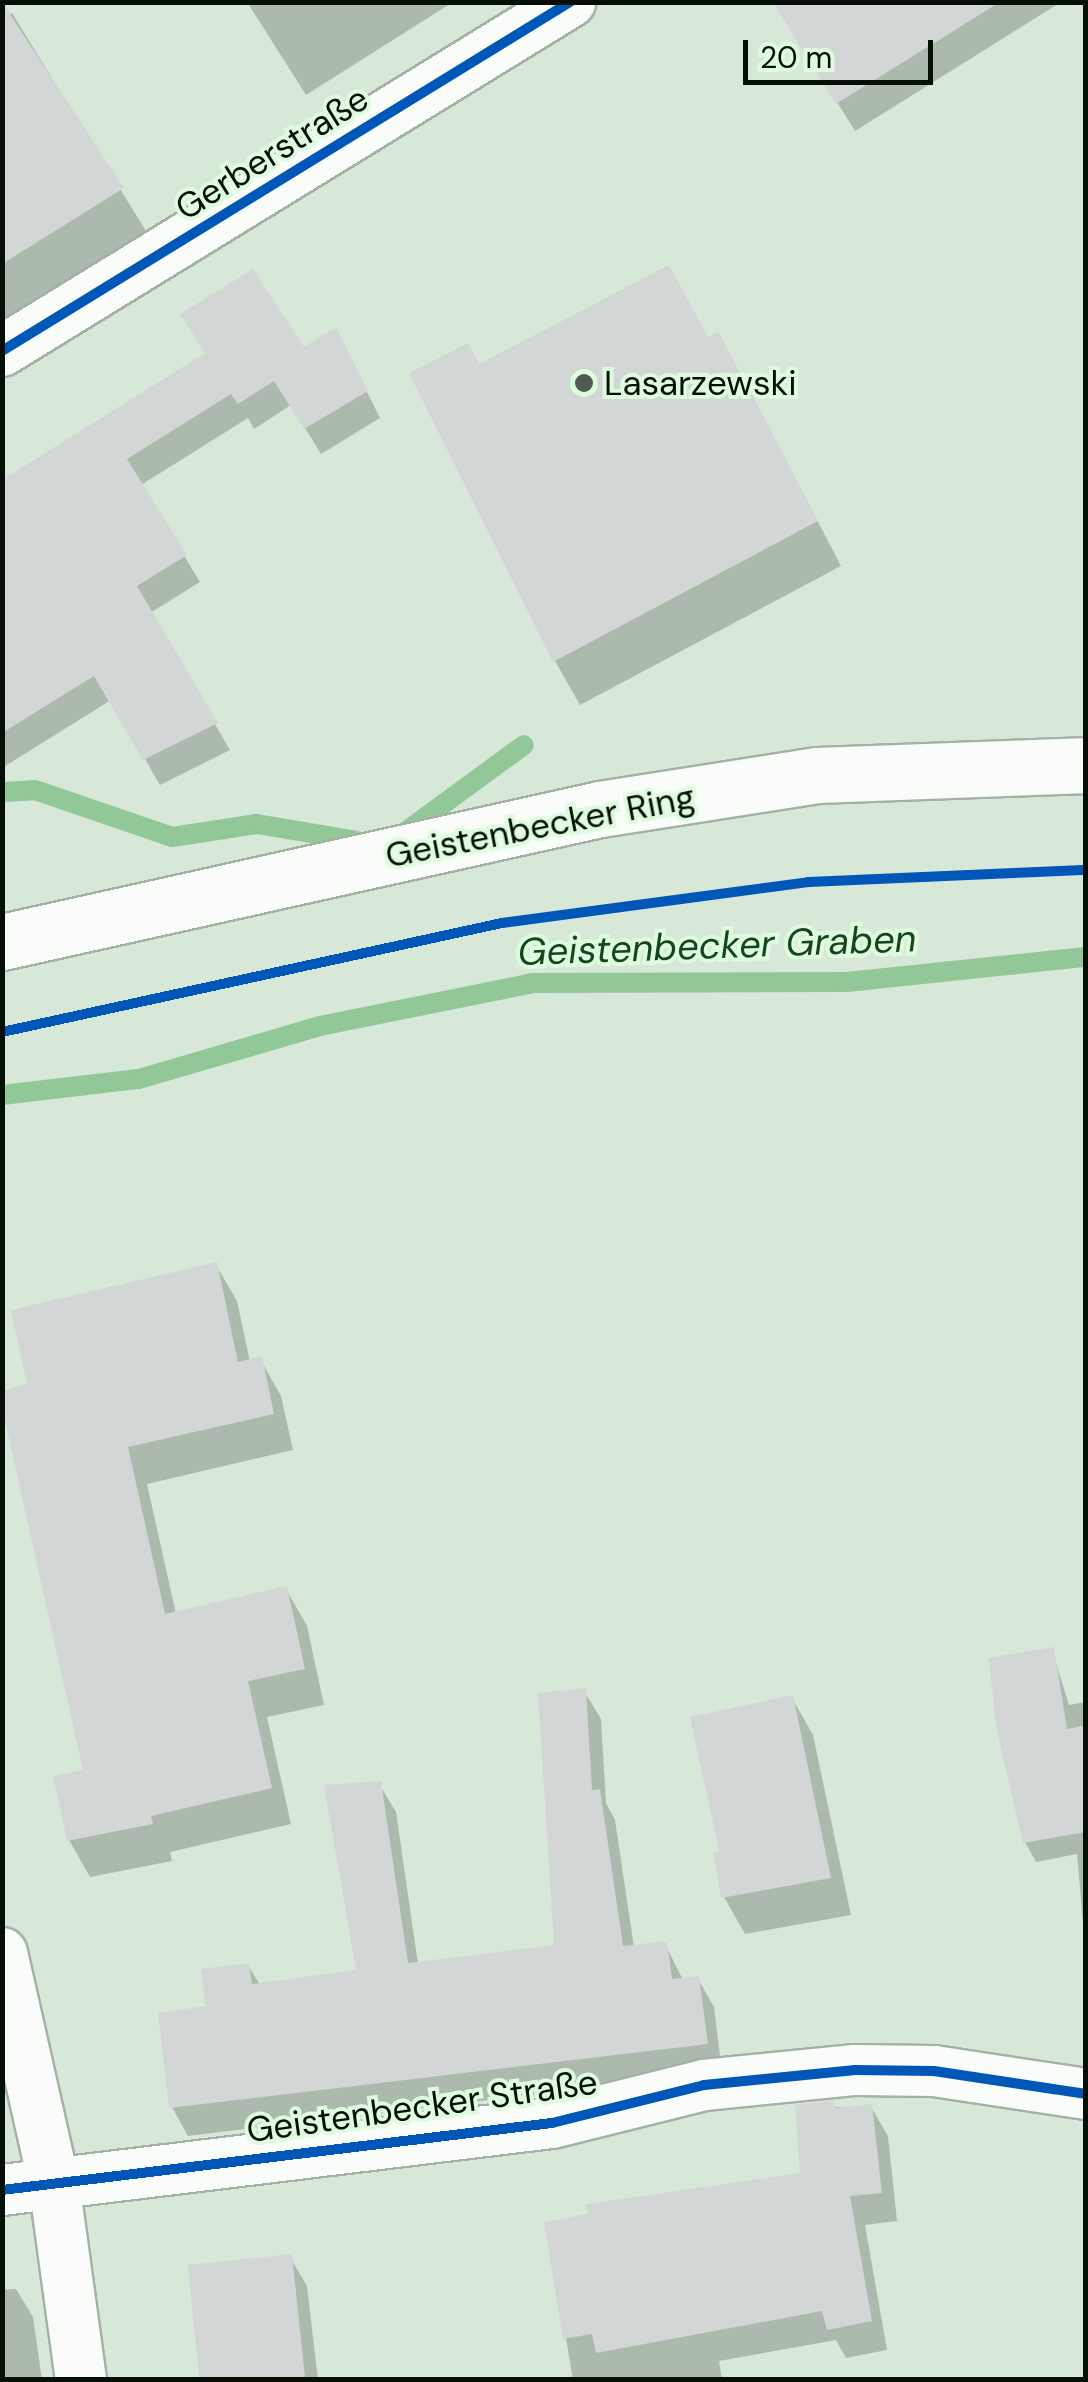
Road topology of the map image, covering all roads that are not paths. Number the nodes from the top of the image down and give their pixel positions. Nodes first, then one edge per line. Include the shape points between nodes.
1 (570, 2) edge
2 (2, 351) edge
3 (1086, 765) edge
4 (2, 942) edge
5 (2, 1953) edge
6 (1086, 2094) edge
7 (54, 2183) junction
8 (2, 2190) edge
9 (81, 2380) edge

1 - 2 street, Gerberstraße
3 - 4 main road, Geistenbecker Ring via 817,775 619,806
5 - 7 street
6 - 7 street, Geistenbecker Straße via 934,2072 856,2070 704,2086 552,2122
7 - 8 street, Geistenbecker Straße
7 - 9 street

